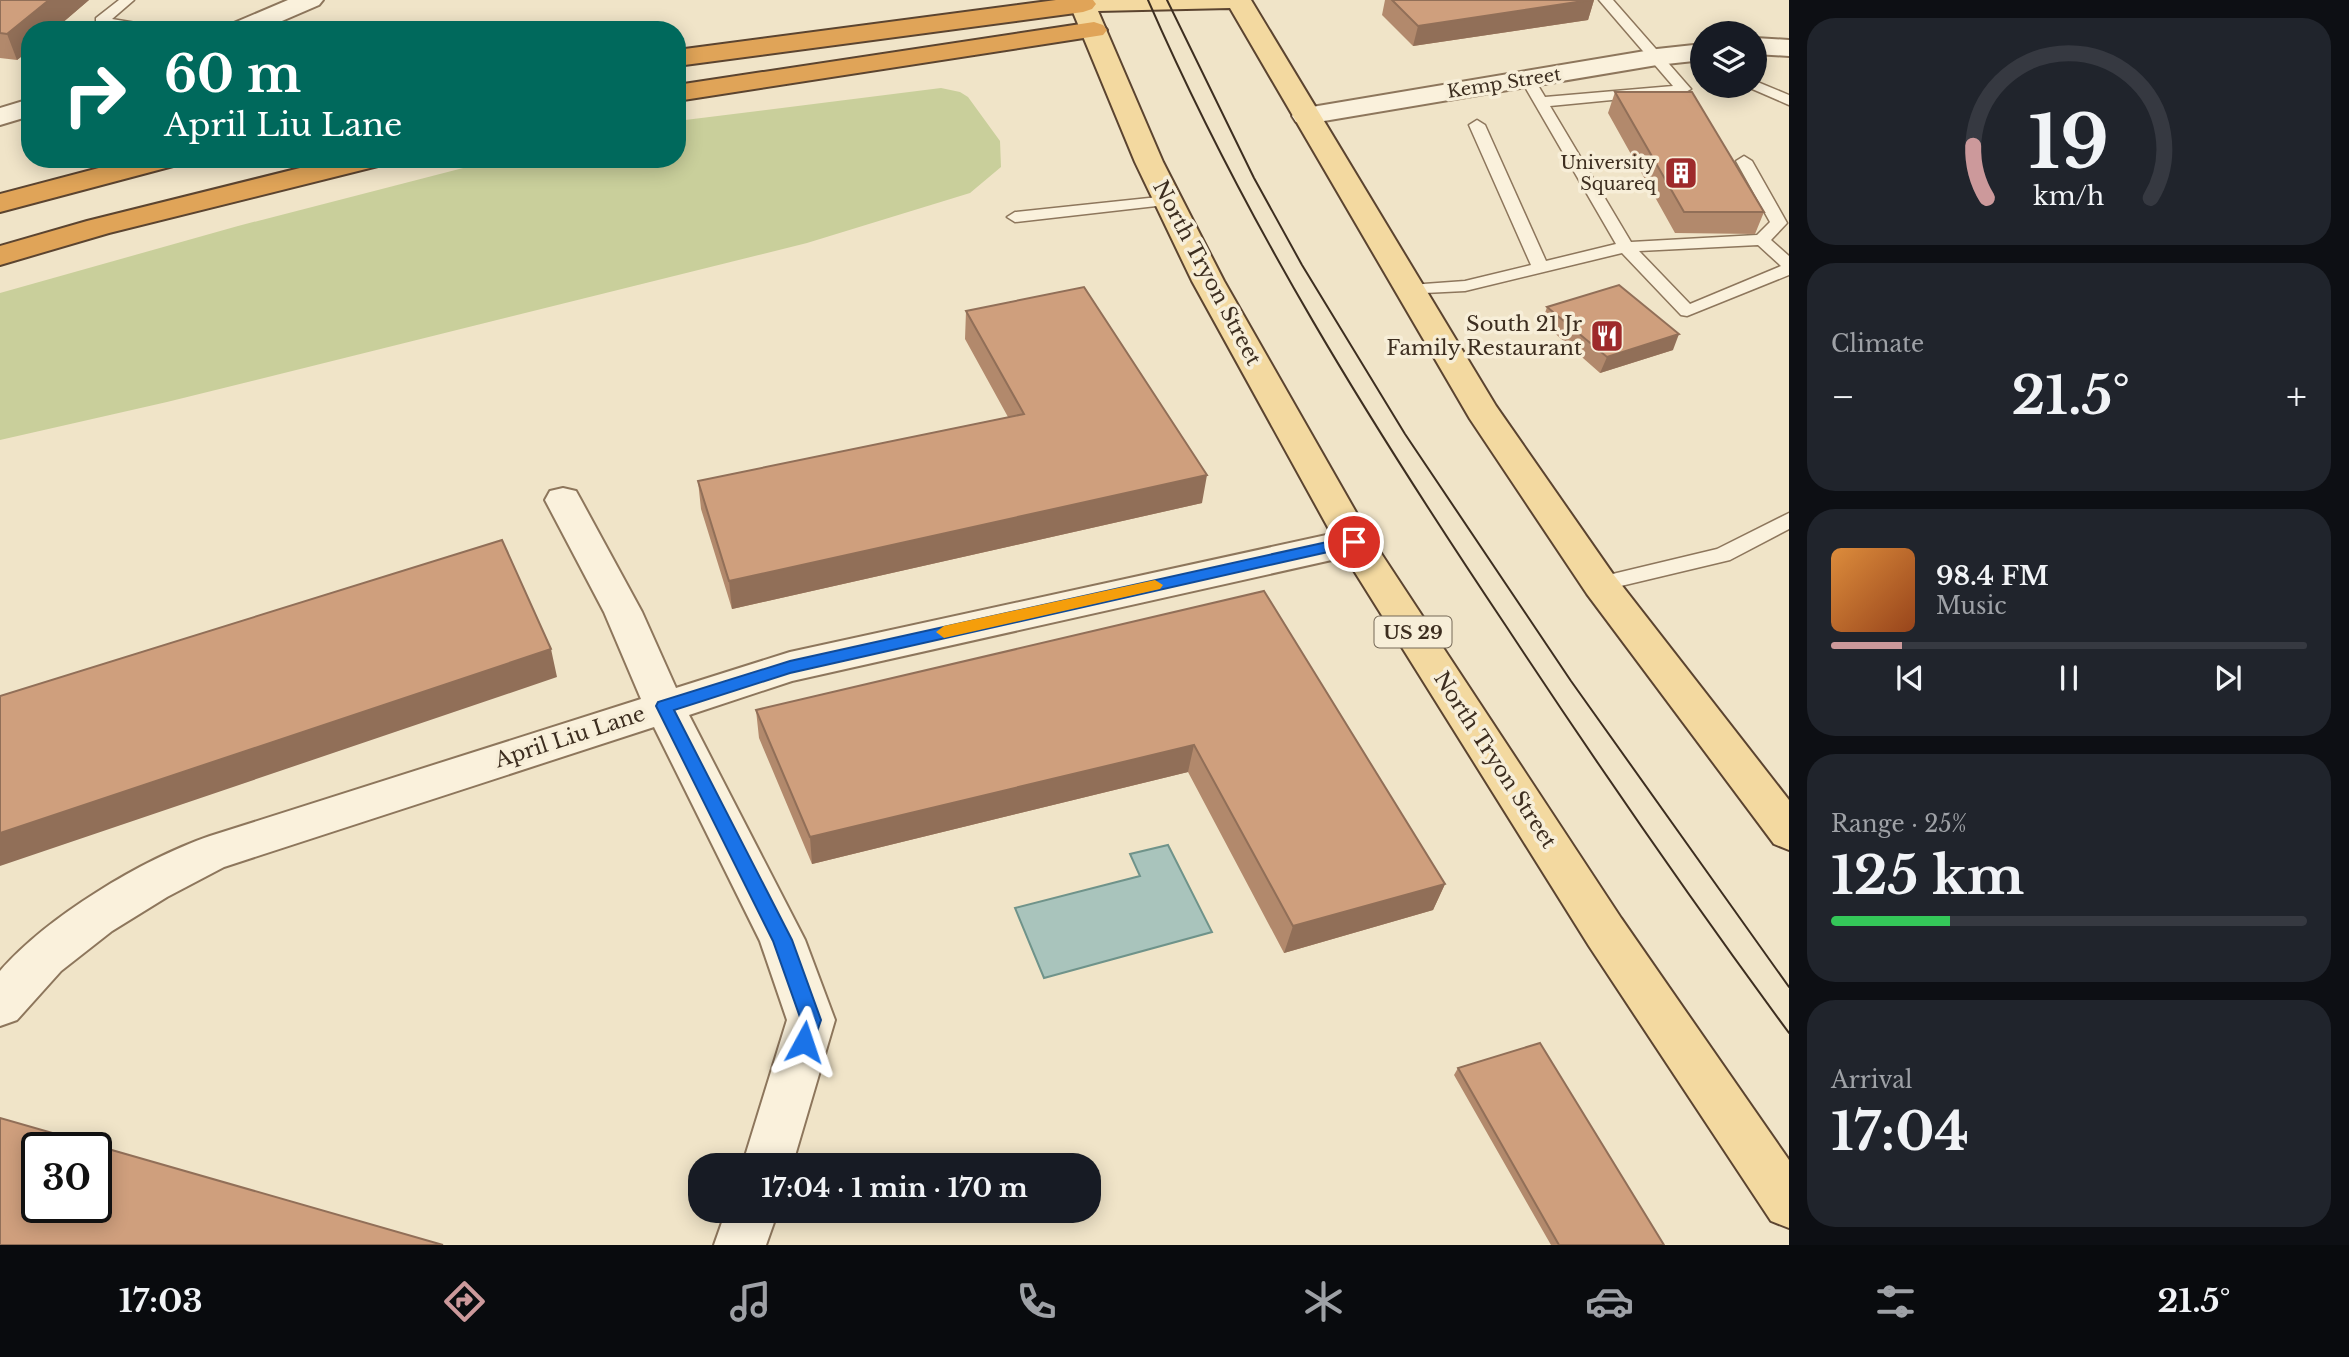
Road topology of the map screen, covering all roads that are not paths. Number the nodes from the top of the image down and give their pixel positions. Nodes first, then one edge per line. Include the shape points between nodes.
1 (127, 0) edge
2 (310, 0) edge
3 (1004, 0) edge
4 (1239, 0) edge
5 (1606, 0) edge
6 (1086, 11) edge
7 (983, 15) junction
8 (102, 21) edge
9 (260, 21) edge
10 (1767, 47) edge
11 (1789, 48) edge
12 (1690, 56) edge
13 (686, 57) edge
14 (1657, 57) junction
15 (686, 91) edge
16 (1534, 91) junction
17 (1767, 91) edge
18 (1789, 101) edge
19 (21, 110) edge
20 (1306, 116) junction
21 (0, 117) edge
22 (1477, 125) dead end
23 (1744, 161) dead end
24 (133, 168) edge
25 (335, 168) edge
26 (1168, 201) junction
27 (0, 203) edge
28 (1016, 217) dead end
29 (1762, 240) junction
30 (1626, 247) junction
31 (0, 256) edge
32 (1540, 266) junction
33 (1789, 267) edge
34 (1410, 290) junction
35 (563, 500) dead end
36 (1789, 520) edge
37 (1354, 542) junction
38 (1600, 584) junction
39 (664, 706) junction
40 (1789, 832) edge
41 (0, 1006) edge
42 (771, 1153) edge
43 (1789, 1203) edge
44 (748, 1223) edge
45 (740, 1245) edge

1 - 8 lane
2 - 9 street
3 - 7 highway
4 - 6 main road
4 - 20 main road
5 - 14 lane
6 - 7 highway
6 - 15 highway
6 - 26 main road, North Tryon Street / US 29
7 - 13 highway
10 - 11 street
12 - 14 street, Kemp Street
14 - 16 street, Kemp Street
14 - 16 lane via 1684,89
16 - 20 street, Kemp Street
16 - 30 lane
17 - 18 lane
19 - 21 street
20 - 34 main road
22 - 32 lane
23 - 29 lane via 1779,223
24 - 27 highway
25 - 31 highway via 110,223
26 - 28 lane
26 - 37 main road, North Tryon Street / US 29
29 - 30 lane
29 - 33 lane
30 - 32 lane
30 - 33 lane via 1687,311
32 - 34 lane via 1465,286
34 - 38 main road via 1482,411
35 - 39 street via 624,612
36 - 38 lane via 1723,555
37 - 39 street, April Liu Lane via 790,667
37 - 43 main road, North Tryon Street / US 29 via 1605,932
38 - 40 main road
39 - 41 street, April Liu Lane via 210,854 139,889 70,934
39 - 42 street via 782,940 811,1020
44 - 45 street

